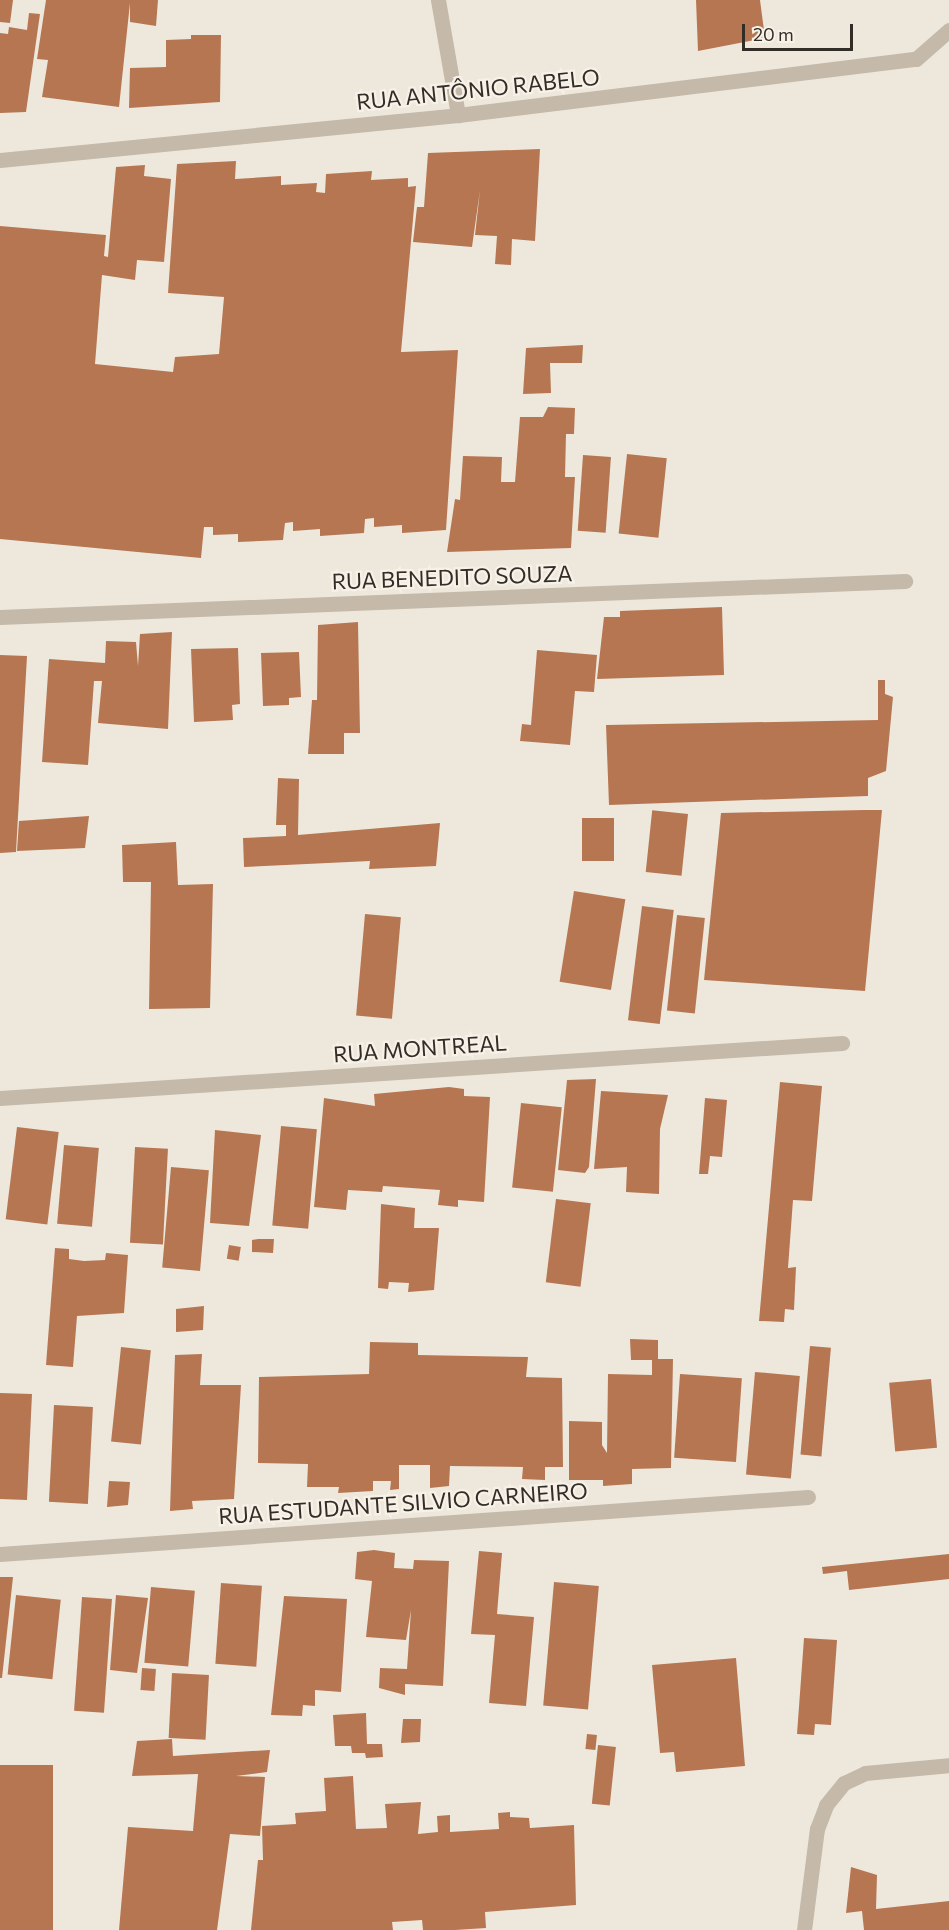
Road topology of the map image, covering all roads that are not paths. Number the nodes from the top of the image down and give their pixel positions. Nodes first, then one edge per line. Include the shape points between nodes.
1 (438, 0) edge
2 (949, 30) edge
3 (458, 115) junction
4 (0, 160) edge
5 (905, 581) dead end
6 (0, 617) edge
7 (842, 1043) dead end
8 (0, 1098) edge
9 (808, 1497) dead end
10 (0, 1554) edge
11 (949, 1765) edge
12 (804, 1930) edge

1 - 3 street
2 - 3 street, RUA ANTÔNIO RABELO via 916,59
3 - 4 street, RUA ANTÔNIO RABELO
5 - 6 street, RUA BENEDITO SOUZA
7 - 8 street, RUA MONTREAL
9 - 10 street, RUA ESTUDANTE SILVIO CARNEIRO
11 - 12 street via 865,1773 844,1783 820,1821

